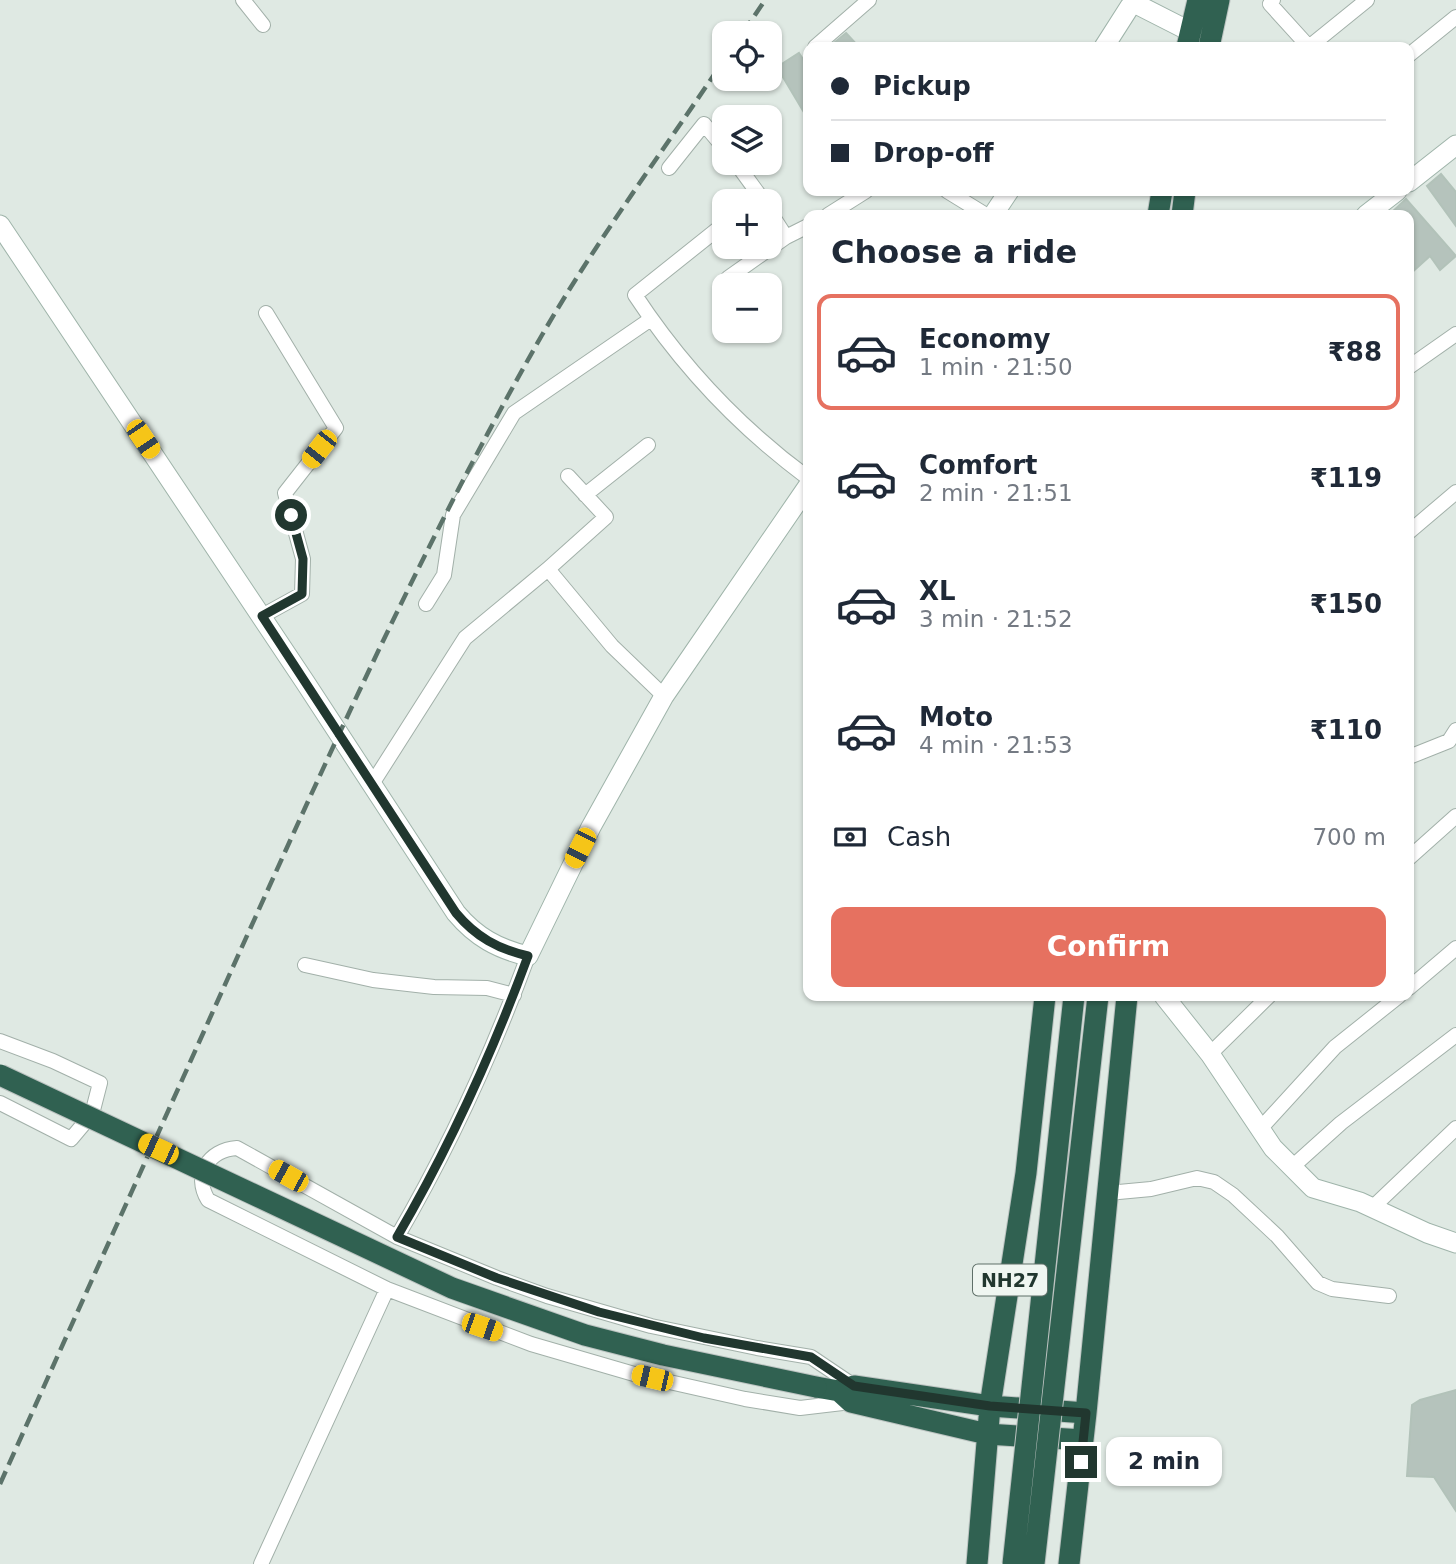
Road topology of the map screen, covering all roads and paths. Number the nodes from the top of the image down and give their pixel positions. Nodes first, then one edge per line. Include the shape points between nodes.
1 (243, 0) edge
2 (869, 0) edge
3 (1198, 0) edge
4 (1219, 0) edge
5 (1273, 0) edge
6 (1367, 0) edge
7 (1133, 1) edge
8 (1456, 17) edge
9 (263, 25) dead end
10 (1189, 40) edge
11 (821, 42) edge
12 (1107, 42) edge
13 (1210, 42) edge
14 (1304, 42) edge
15 (1315, 42) edge
16 (1414, 51) edge
17 (712, 134) edge
18 (1456, 145) edge
19 (669, 168) dead end
20 (1414, 171) edge
21 (858, 196) edge
22 (955, 196) edge
23 (1391, 196) edge
24 (836, 210) edge
25 (978, 210) edge
26 (1372, 210) edge
27 (0, 225) edge
28 (803, 228) edge
29 (782, 231) edge
30 (712, 234) edge
31 (786, 237) junction
32 (735, 273) edge
33 (266, 313) dead end
34 (651, 319) junction
35 (1456, 334) edge
36 (1414, 364) edge
37 (648, 445) dead end
38 (803, 474) edge
39 (568, 476) dead end
40 (803, 492) edge
41 (1456, 492) edge
42 (585, 495) junction
43 (1414, 528) edge
44 (548, 569) junction
45 (426, 604) dead end
46 (262, 616) junction
47 (664, 696) junction
48 (1456, 730) edge
49 (1414, 755) edge
50 (372, 784) junction
51 (1456, 816) edge
52 (1414, 854) edge
53 (1456, 948) edge
54 (528, 956) junction
55 (305, 965) dead end
56 (1414, 984) edge
57 (514, 995) junction
58 (1044, 1001) edge
59 (1073, 1001) edge
60 (1097, 1001) edge
61 (1127, 1001) edge
62 (1168, 1001) edge
63 (1264, 1001) edge
64 (1393, 1001) edge
65 (1456, 1035) edge
66 (0, 1041) edge
67 (1210, 1054) junction
68 (0, 1075) edge
69 (0, 1103) edge
70 (1456, 1128) edge
71 (1260, 1129) junction
72 (1291, 1168) junction
73 (1108, 1193) junction
74 (1372, 1208) junction
75 (397, 1237) junction
76 (1456, 1243) edge
77 (387, 1289) junction
78 (1389, 1296) dead end
79 (848, 1393) junction
80 (990, 1406) junction
81 (1086, 1413) junction
82 (987, 1434) junction
83 (1083, 1440) junction
84 (261, 1564) edge
85 (977, 1564) edge
86 (1013, 1564) edge
87 (1034, 1564) edge
88 (1069, 1564) edge

1 - 9 street
2 - 11 street
3 - 10 highway
4 - 13 highway
5 - 14 street via 1269,4
6 - 15 street
7 - 10 street
7 - 12 street
8 - 16 street
17 - 19 street via 704,124
18 - 20 street
21 - 24 street
22 - 25 street
23 - 26 street
27 - 46 street
28 - 31 street
29 - 31 street
30 - 34 street via 635,295
31 - 32 street
33 - 46 street via 336,428 285,493 303,559 302,594
34 - 38 street via 728,412
34 - 45 street via 514,413 453,514 444,575
35 - 36 street
37 - 42 street
39 - 42 street
40 - 47 street
41 - 43 street
42 - 44 street via 606,517
44 - 47 street via 612,646
44 - 50 street via 460,645
46 - 50 street
47 - 54 street via 591,827
48 - 49 street via 1449,741
50 - 54 street via 466,925 489,943
51 - 52 street
53 - 56 street
54 - 57 street
55 - 57 street via 373,980 487,988
57 - 75 street via 463,1115
58 - 80 highway, NH27 via 1026,1173
59 - 86 highway, bridge
60 - 87 highway, bridge
61 - 73 highway
62 - 67 street
63 - 67 street
64 - 71 street via 1335,1047
65 - 72 street via 1341,1122
66 - 69 street via 100,1083 92,1114 71,1139
67 - 71 street
68 - 79 highway, bridge via 452,1287 585,1335
70 - 74 street
71 - 72 street
72 - 74 street via 1313,1188
73 - 78 street via 1197,1178 1214,1182 1277,1236 1318,1283
73 - 81 highway
74 - 76 street
75 - 77 street via 237,1148 221,1150 205,1166 201,1180 208,1200
75 - 79 street via 497,1278 599,1312 704,1338 811,1357
77 - 79 street via 506,1335 634,1374 722,1394 800,1408
77 - 84 street
79 - 80 highway
79 - 82 highway
80 - 81 highway
80 - 82 highway, NH27
81 - 83 highway
82 - 83 highway
82 - 85 highway, NH27
83 - 88 highway

